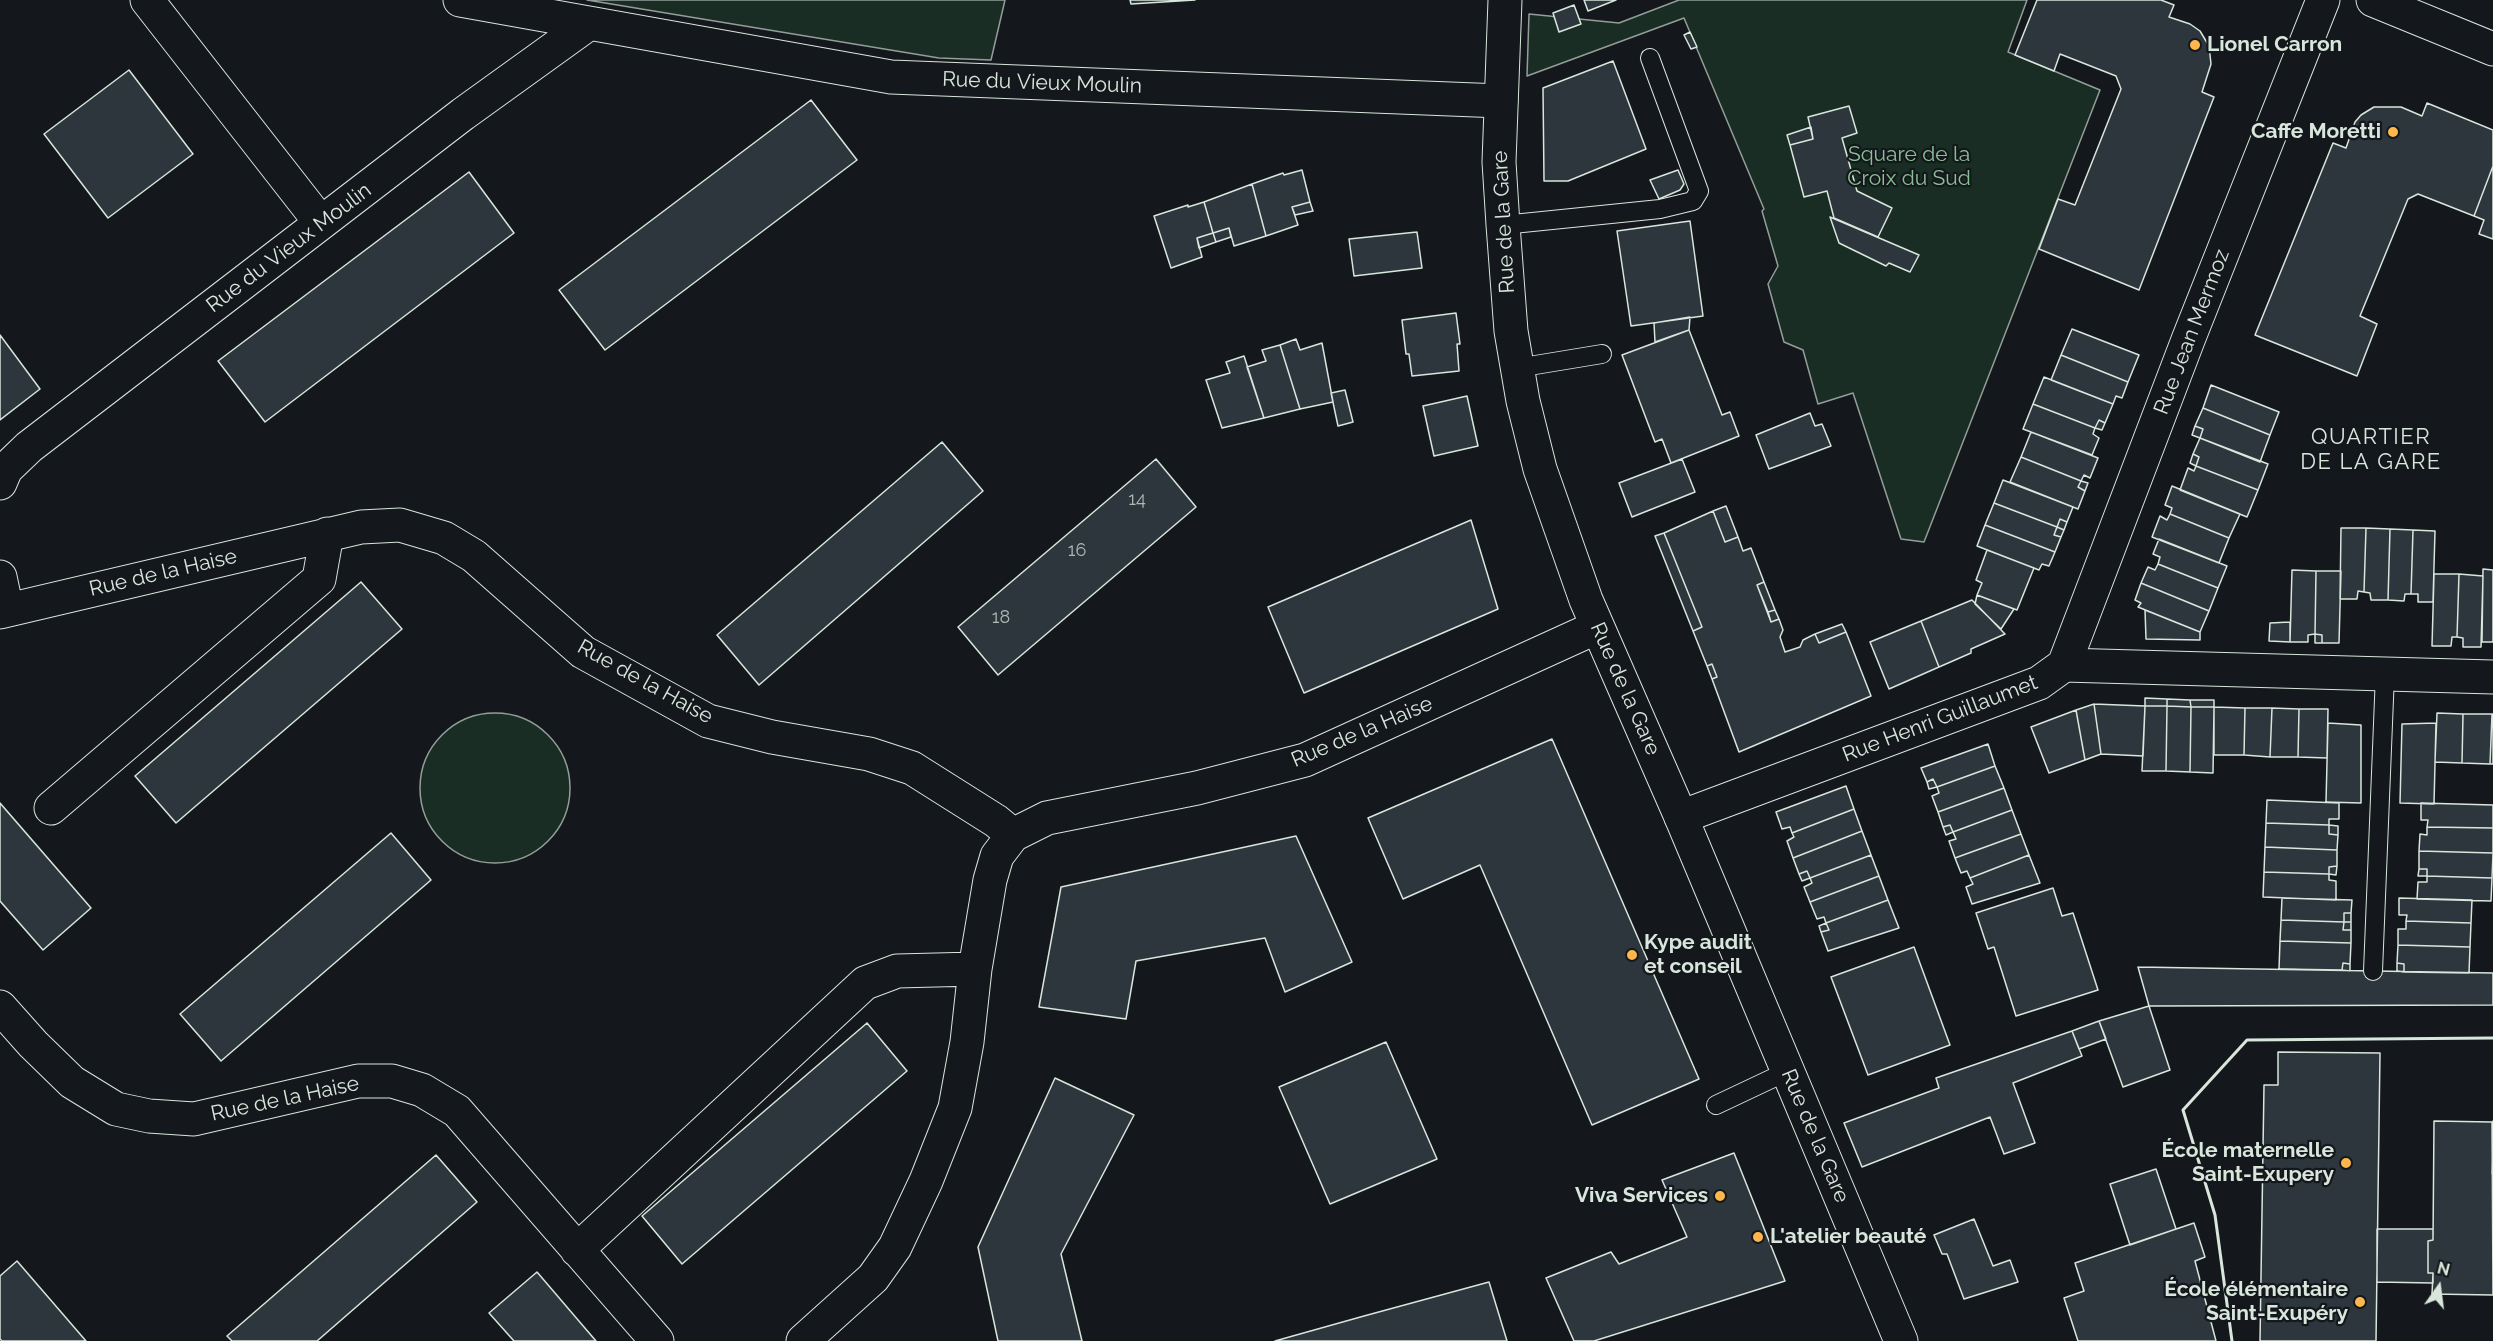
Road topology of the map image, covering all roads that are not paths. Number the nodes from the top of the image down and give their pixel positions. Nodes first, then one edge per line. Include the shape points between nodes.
1 (147, 0) edge
2 (460, 0) edge
3 (1506, 0) edge
4 (2323, 0) edge
5 (2373, 0) edge
6 (588, 24) junction
7 (2493, 49) edge
8 (1650, 58) dead end
9 (1501, 101) junction
10 (321, 224) junction
11 (1503, 225) junction
12 (1602, 354) dead end
13 (1518, 368) junction
14 (0, 483) edge
15 (327, 534) junction
16 (0, 577) edge
17 (4, 611) edge
18 (1597, 627) junction
19 (2064, 665) junction
20 (2385, 674) junction
21 (2493, 677) edge
22 (51, 808) dead end
23 (1681, 817) junction
24 (1013, 835) junction
25 (975, 969) junction
26 (2373, 971) dead end
27 (0, 1007) edge
28 (1788, 1071) junction
29 (1716, 1105) dead end
30 (577, 1250) junction
31 (657, 1341) edge
32 (803, 1341) edge
33 (1901, 1341) edge

1 - 10 street
2 - 6 street, Rue du Vieux Moulin
3 - 9 street, Rue de la Gare
4 - 19 street, Rue Jean Mermoz
5 - 7 street
6 - 9 street, Rue du Vieux Moulin via 891,77
6 - 10 street, Rue du Vieux Moulin
8 - 11 lane via 1699,191 1693,201 1660,209
9 - 11 street, Rue de la Gare
10 - 14 street, Rue du Vieux Moulin via 29,447 6,469
11 - 13 street, Rue de la Gare via 1511,331
12 - 13 lane
13 - 18 street, Rue de la Gare via 1540,469
15 - 17 street, Rue de la Haise
15 - 22 street via 319,579
15 - 24 street, Rue de la Haise via 361,526 400,525 444,538 474,556 583,652 708,721 869,754 912,768
16 - 17 street
18 - 23 street, Rue de la Gare
18 - 24 street, Rue de la Haise via 1305,760 1197,788 1047,818
19 - 20 street
19 - 23 street, Rue Henri Guillaumet via 2039,682
20 - 21 street
20 - 26 lane
23 - 28 street, Rue de la Gare
24 - 25 street, Rue de la Haise via 997,856 990,880
25 - 30 street via 897,971 865,983
25 - 32 street, Rue de la Haise via 955,1108 926,1181 895,1247 873,1278
27 - 30 street, Rue de la Haise via 72,1082 116,1109 149,1116 195,1119 358,1081 392,1081 422,1090 457,1112
28 - 29 lane
28 - 33 street, Rue de la Gare
30 - 31 street, Rue de la Haise

